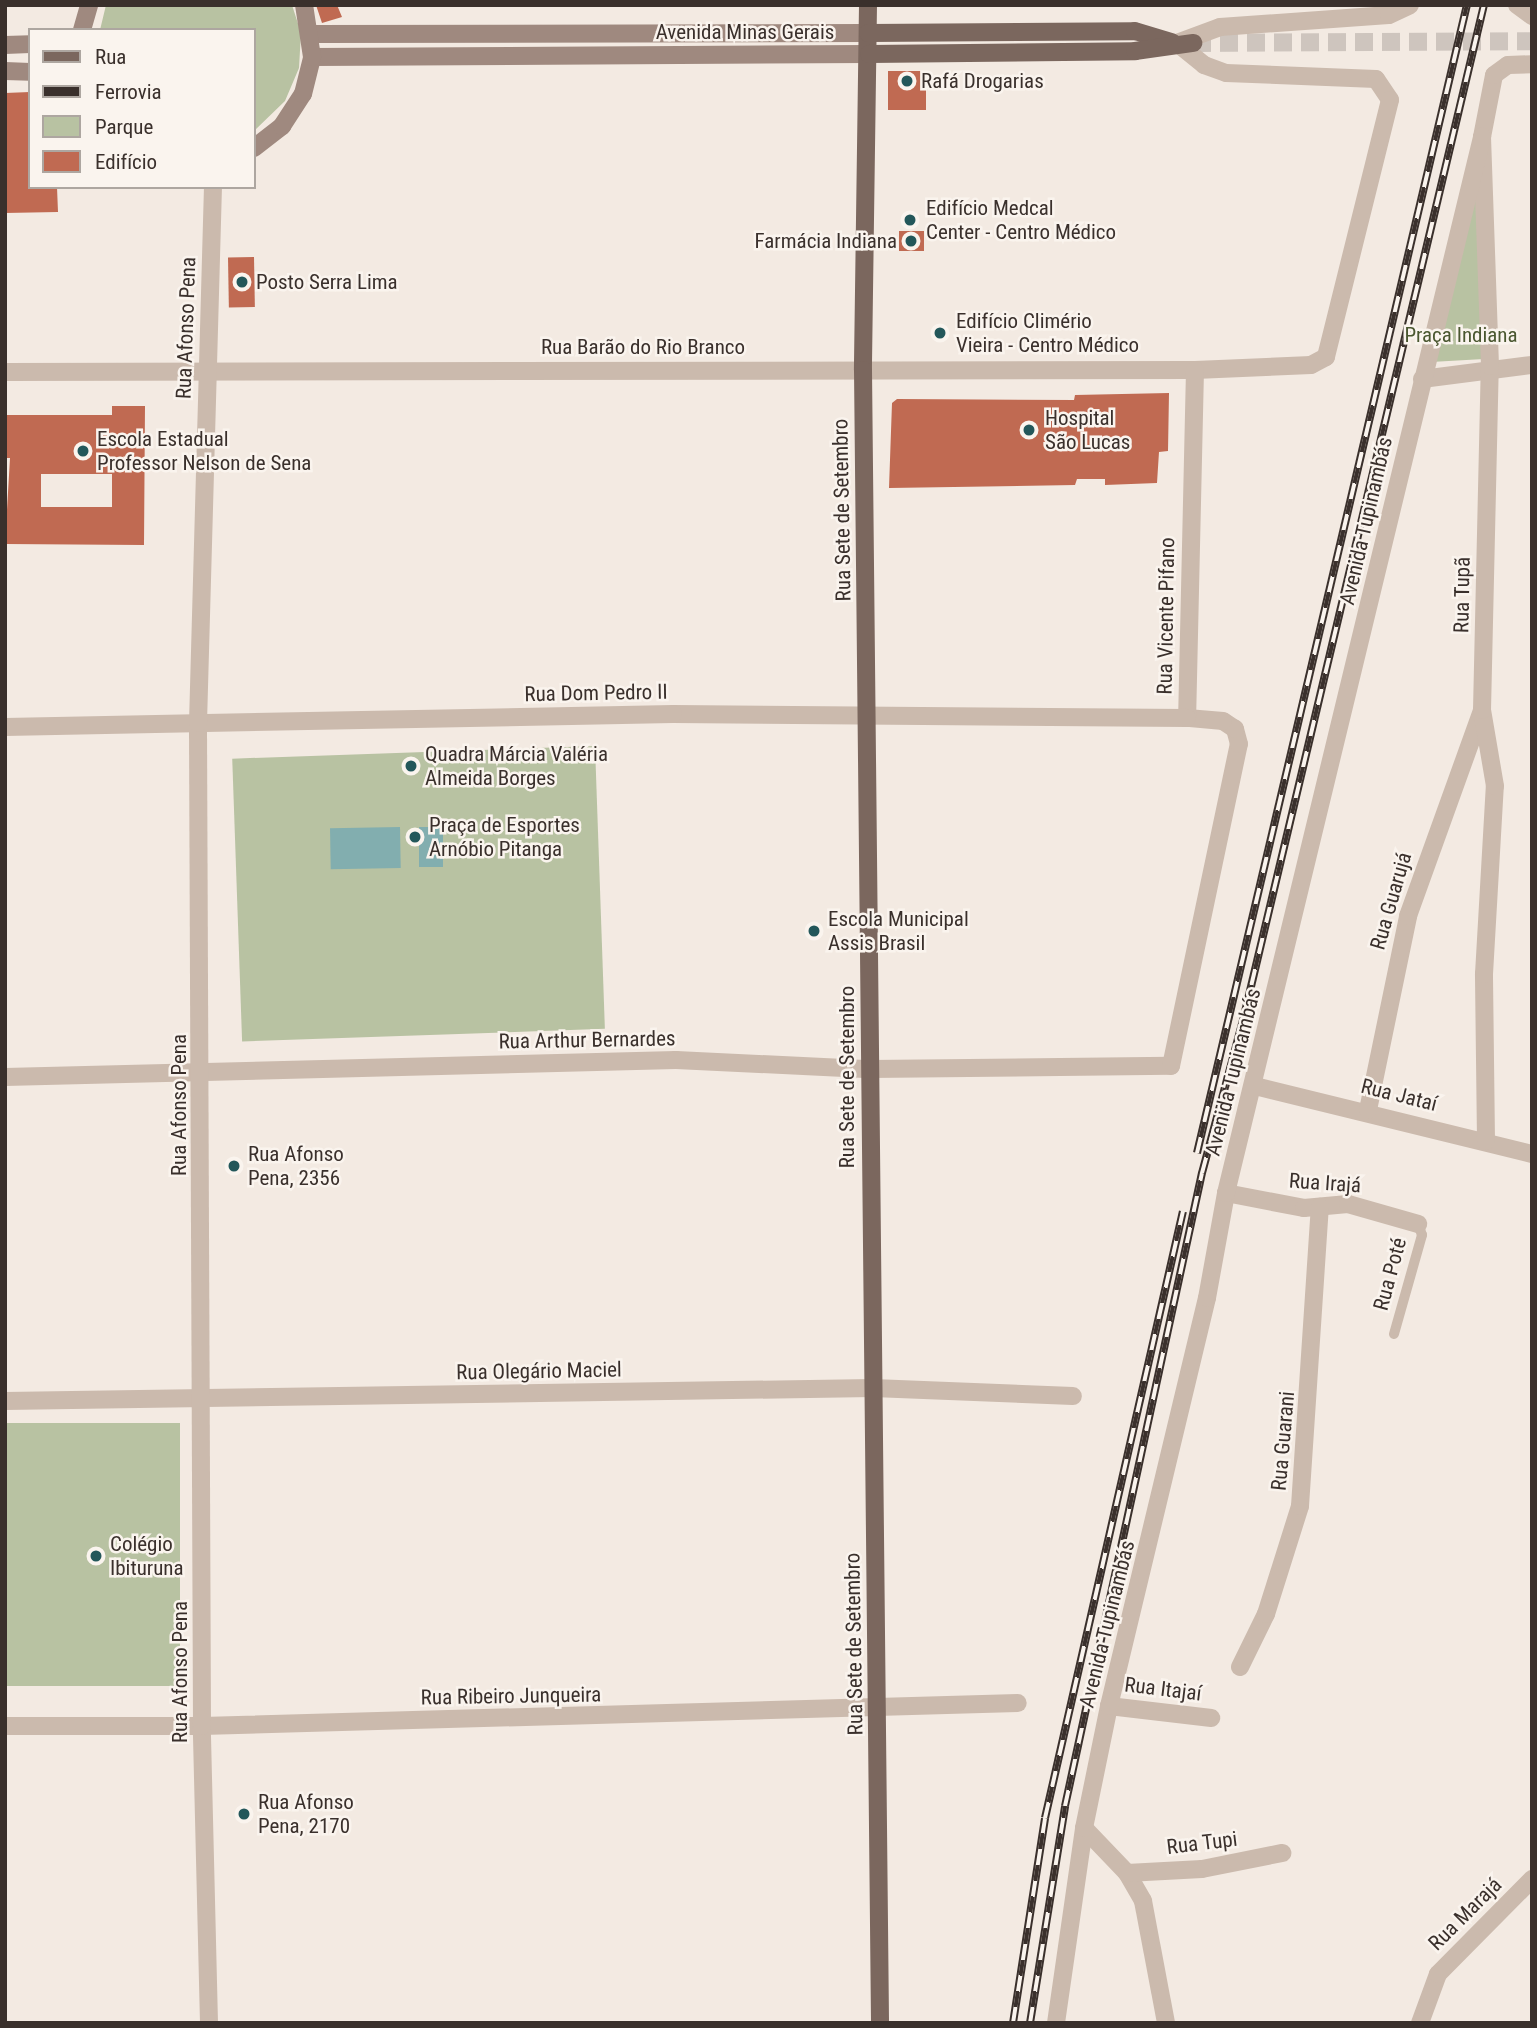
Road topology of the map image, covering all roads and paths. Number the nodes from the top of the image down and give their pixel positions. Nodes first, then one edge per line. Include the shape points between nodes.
1 (89, 5) edge
2 (304, 5) edge
3 (868, 5) edge
4 (1410, 5) edge
5 (83, 28) edge
6 (869, 33) junction
7 (312, 34) junction
8 (1185, 43) junction
9 (5, 44) edge
10 (28, 44) edge
11 (869, 54) junction
12 (312, 57) junction
13 (1523, 64) edge
14 (5, 71) edge
15 (28, 72) edge
16 (1370, 78) joint
17 (1482, 137) junction
18 (256, 146) edge
19 (213, 189) edge
20 (1532, 365) edge
21 (1490, 366) junction
22 (863, 370) junction
23 (1195, 370) junction
24 (207, 371) junction
25 (5, 372) edge
26 (1422, 379) junction
27 (1482, 710) junction
28 (868, 715) junction
29 (1187, 718) junction
30 (198, 723) junction
31 (5, 727) edge
32 (1171, 1066) joint
33 (870, 1069) junction
34 (202, 1072) junction
35 (5, 1077) edge
36 (1255, 1086) junction
37 (1368, 1110) junction
38 (1486, 1141) junction
39 (1532, 1154) edge
40 (1226, 1193) junction
41 (1320, 1207) junction
42 (1418, 1224) joint
43 (1394, 1334) dead end
44 (873, 1388) junction
45 (1073, 1396) dead end
46 (203, 1399) junction
47 (5, 1401) edge
48 (1240, 1667) dead end
49 (1017, 1703) dead end
50 (1109, 1706) junction
51 (878, 1711) junction
52 (1211, 1718) dead end
53 (5, 1726) edge
54 (202, 1726) junction
55 (1084, 1828) junction
56 (1282, 1853) dead end
57 (1127, 1873) junction
58 (1532, 1879) edge
59 (209, 2023) edge
60 (880, 2023) edge
61 (1056, 2023) edge
62 (1166, 2023) edge
63 (1420, 2023) edge

1 - 5 main road
2 - 7 main road
3 - 6 main road, Rua Sete de Setembro
4 - 8 street, Avenida Minas Gerais via 1389,15 1227,26
6 - 7 main road, Avenida Minas Gerais
6 - 8 main road, Avenida Minas Gerais via 1135,31
6 - 11 main road, Rua Sete de Setembro
7 - 12 main road
8 - 11 main road, Avenida Minas Gerais via 1135,51
8 - 16 street, Avenida Minas Gerais via 1204,65 1226,73
9 - 10 main road
11 - 12 main road, Avenida Minas Gerais
11 - 22 main road, Rua Sete de Setembro
12 - 18 main road via 303,94 282,126
13 - 17 street, Rua Tupã via 1502,67 1490,81
14 - 15 main road
16 - 23 street, Rua Barão do Rio Branco via 1385,86 1390,113 1335,340 1319,363
17 - 21 street, Rua Tupã
17 - 26 street, Avenida Tupinambás
19 - 24 street, Rua Afonso Pena
20 - 21 street
21 - 26 street
21 - 27 street, Rua Tupã
22 - 23 street, Rua Barão do Rio Branco
22 - 24 street, Rua Barão do Rio Branco
22 - 28 main road, Rua Sete de Setembro
23 - 29 street, Rua Vicente Pifano
24 - 25 street, Rua Barão do Rio Branco
24 - 30 street, Rua Afonso Pena
26 - 36 street, Avenida Tupinambás
27 - 37 street, Rua Guarujá via 1408,916
27 - 38 street, Rua Tupã via 1495,786 1484,974
28 - 29 street, Rua Dom Pedro II
28 - 30 street, Rua Dom Pedro II
28 - 33 main road, Rua Sete de Setembro
29 - 32 street, Rua Vicente Pifano via 1223,721 1235,729 1240,744
30 - 31 street, Rua Dom Pedro II
30 - 34 street, Rua Afonso Pena
32 - 33 street, Rua Arthur Bernardes
33 - 34 street, Rua Arthur Bernardes via 676,1060
33 - 44 main road, Rua Sete de Setembro
34 - 35 street, Rua Arthur Bernardes
34 - 46 street, Rua Afonso Pena
36 - 37 street, Rua Jataí
36 - 40 street, Avenida Tupinambás
37 - 38 street, Rua Jataí
38 - 39 street, Rua Jataí
40 - 41 street, Rua Irajá
40 - 50 street, Avenida Tupinambás via 1207,1298
41 - 42 street, Rua Irajá via 1348,1204
41 - 48 street, Rua Guarani via 1321,1262 1300,1506 1266,1614
42 - 43 lane, Rua Poté via 1422,1235
44 - 45 street, Rua Olegário Maciel
44 - 46 street, Rua Olegário Maciel
44 - 51 main road, Rua Sete de Setembro
46 - 47 street, Rua Olegário Maciel
46 - 54 street, Rua Afonso Pena
49 - 51 street, Rua Ribeiro Junqueira
50 - 52 street, Rua Itajaí
50 - 55 street, Avenida Tupinambás
51 - 54 street, Rua Ribeiro Junqueira
51 - 60 main road, Rua Sete de Setembro
53 - 54 street, Rua Ribeiro Junqueira
54 - 59 street, Rua Afonso Pena
55 - 57 street
55 - 61 street, Avenida Tupinambás
56 - 57 street, Rua Tupi via 1202,1869
57 - 62 street via 1152,1927
58 - 63 street, Rua Marajá via 1438,1974

